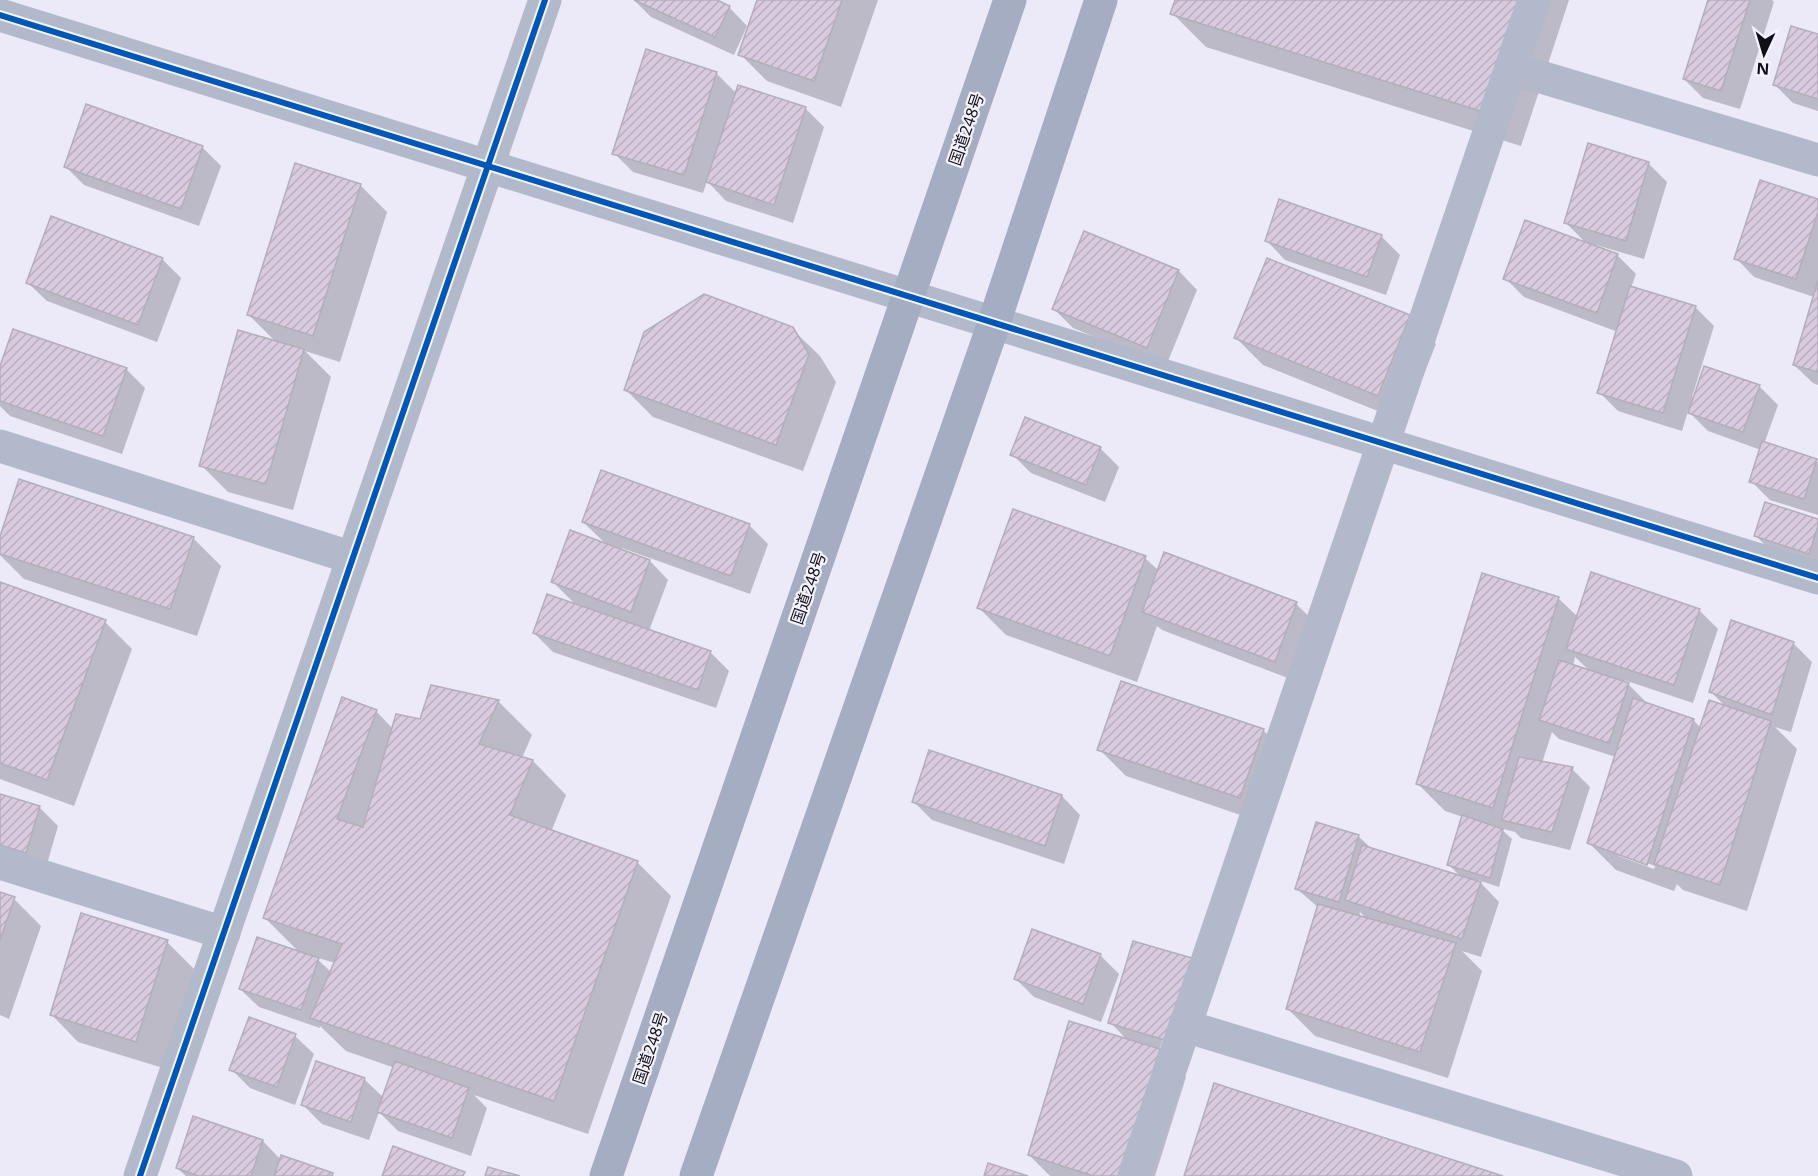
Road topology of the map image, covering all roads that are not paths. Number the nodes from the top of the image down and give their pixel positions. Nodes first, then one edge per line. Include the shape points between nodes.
1 (545, 0) edge
2 (1010, 0) edge
3 (1101, 0) edge
4 (1534, 0) edge
5 (0, 15) edge
6 (1511, 68) junction
7 (1818, 160) edge
8 (488, 166) junction
9 (909, 296) junction
10 (994, 323) junction
11 (1383, 443) junction
12 (0, 446) edge
13 (353, 558) junction
14 (1818, 578) edge
15 (0, 862) edge
16 (224, 933) junction
17 (1185, 1026) junction
18 (140, 1176) edge
19 (606, 1176) edge
20 (696, 1176) edge
21 (1134, 1176) edge
22 (1676, 1176) edge

1 - 8 street
2 - 9 highway, 国道248号
3 - 10 highway
4 - 6 street
5 - 8 street
6 - 7 street
6 - 11 street
8 - 9 street
8 - 13 street
9 - 10 street
9 - 19 highway, 国道248号
10 - 11 street
10 - 20 highway
11 - 14 street
11 - 17 street
12 - 13 street
13 - 16 street
15 - 16 street
16 - 18 street
17 - 21 street
17 - 22 street

